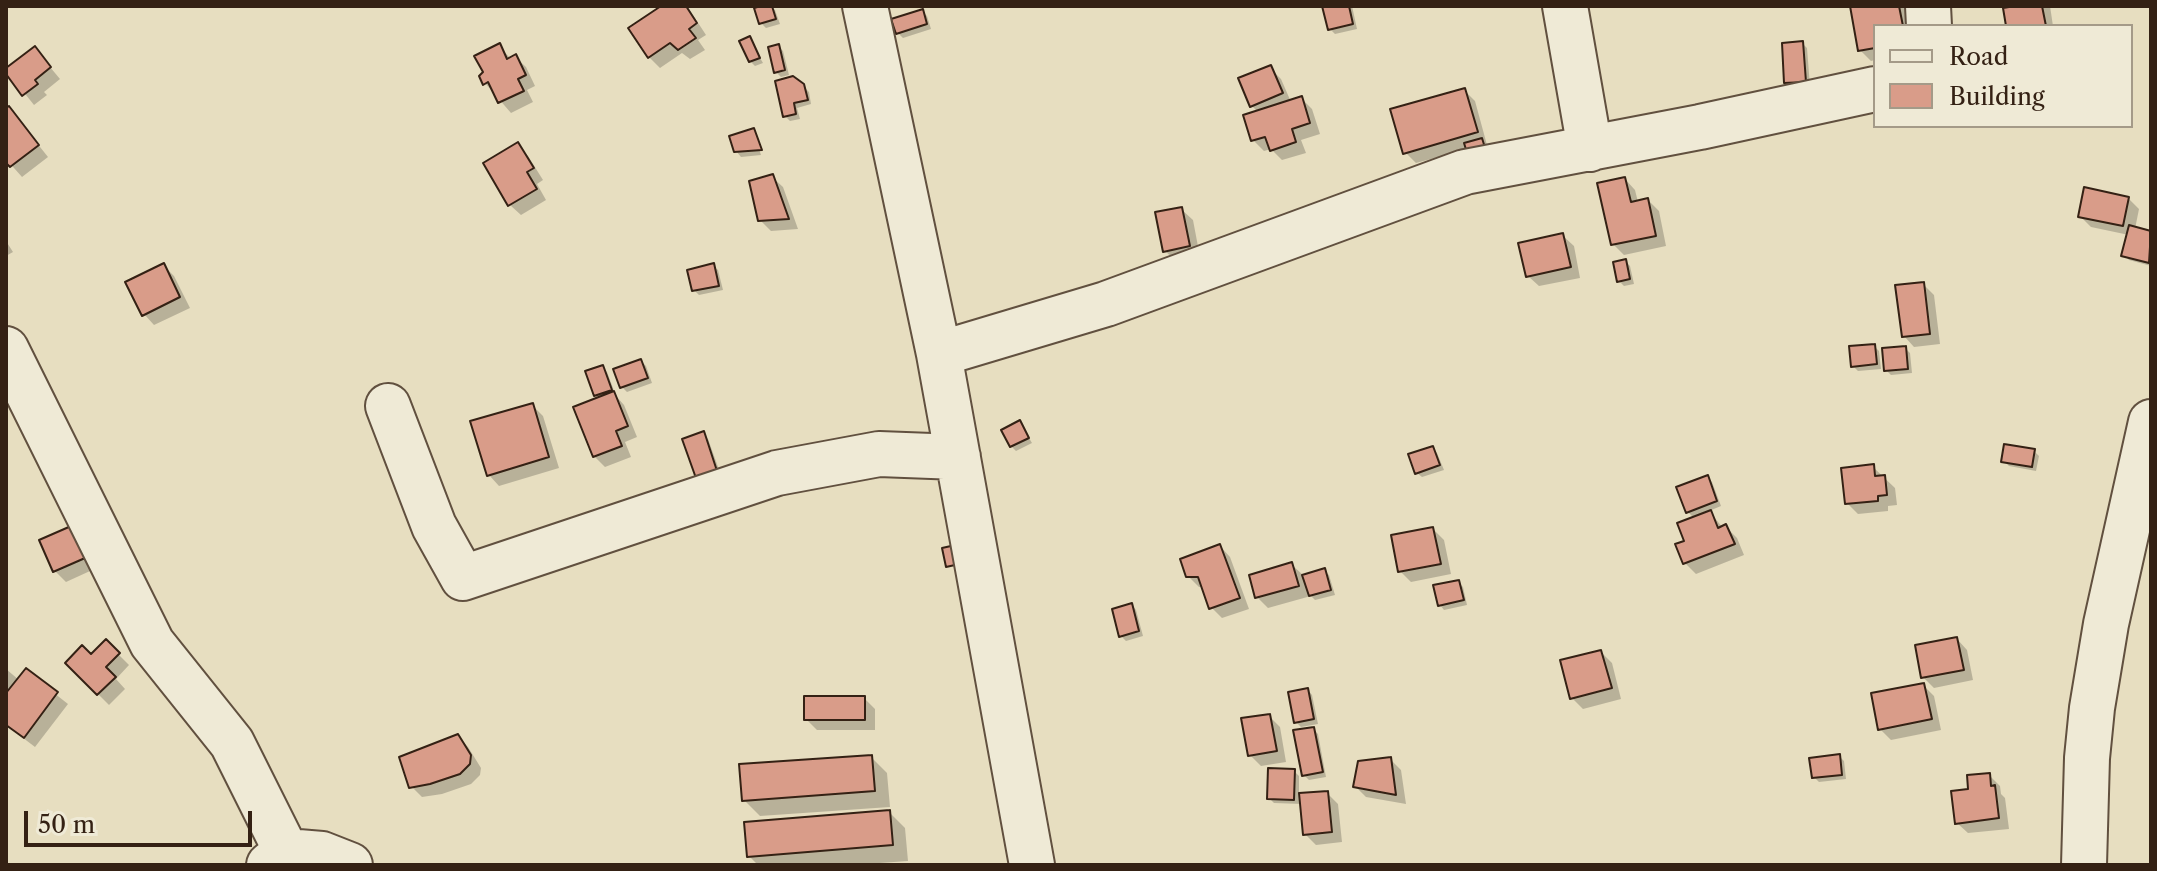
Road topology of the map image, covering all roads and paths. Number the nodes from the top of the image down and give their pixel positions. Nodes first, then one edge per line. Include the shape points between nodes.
1 (865, 6) edge
2 (1565, 6) edge
3 (1873, 89) edge
4 (1590, 149) junction
5 (6, 349) edge
6 (939, 354) junction
7 (388, 406) dead end
8 (2151, 422) edge
9 (958, 457) junction
10 (277, 858) edge
11 (350, 865) edge
12 (1032, 865) edge
13 (2084, 865) edge

1 - 6 street
2 - 4 street
3 - 4 street
4 - 6 street via 1465,172 1106,304
5 - 10 street via 152,643 232,743
6 - 9 street
7 - 9 street via 434,526 463,578 777,473 879,454
8 - 13 street via 2092,708
9 - 12 street
10 - 11 street via 322,854

